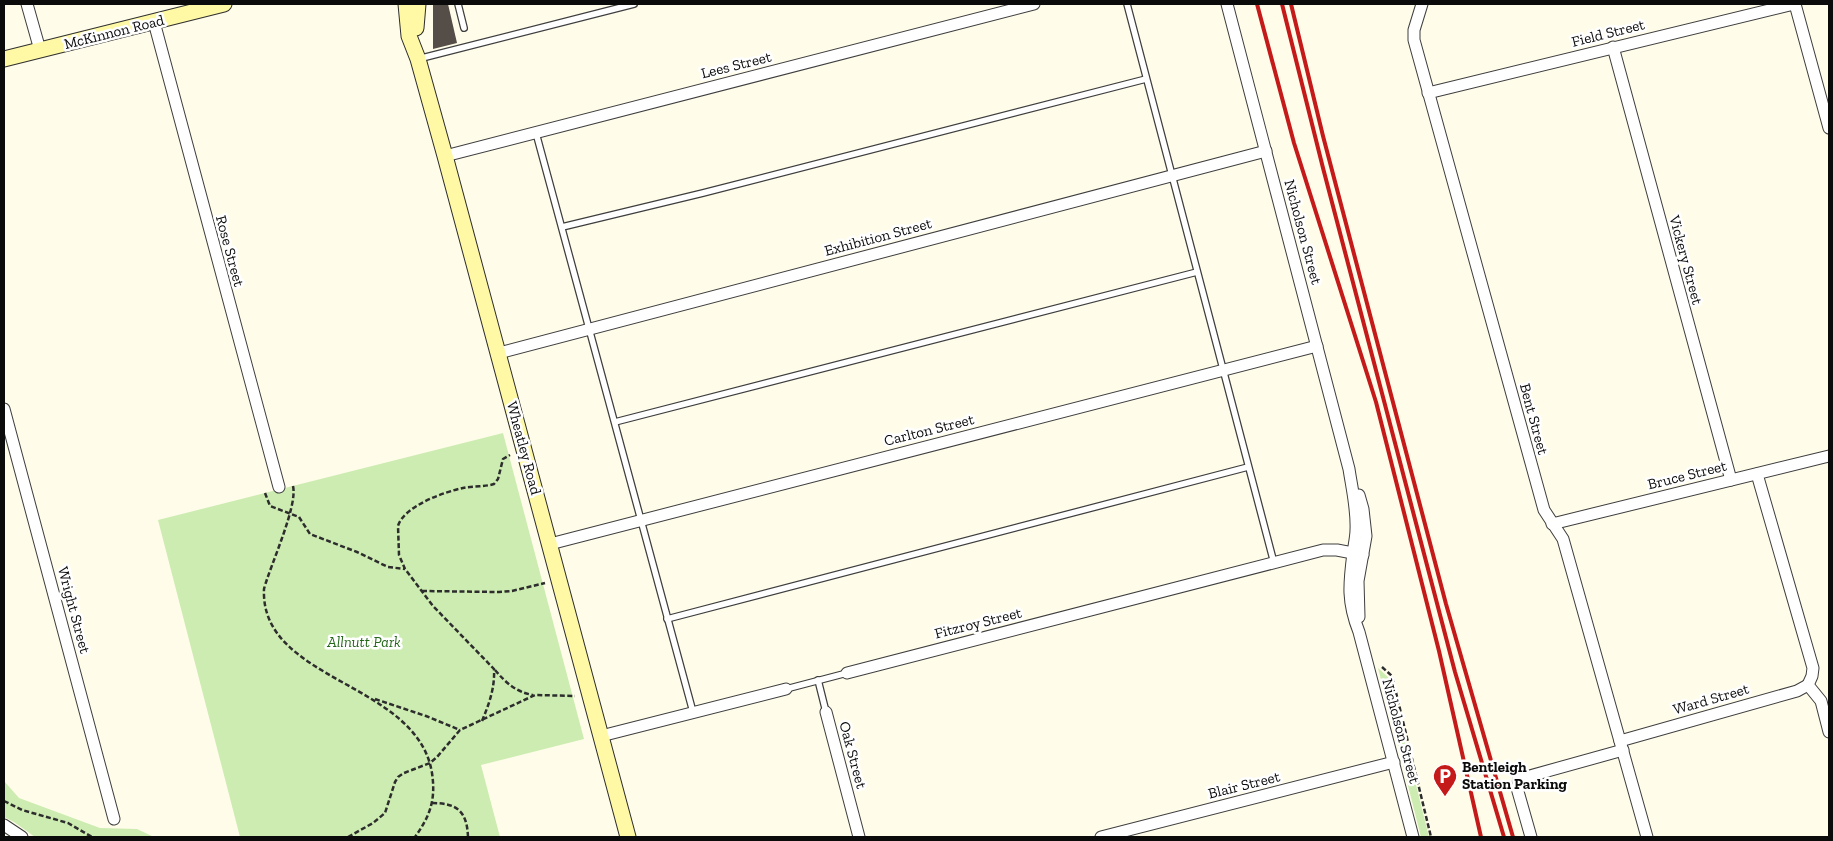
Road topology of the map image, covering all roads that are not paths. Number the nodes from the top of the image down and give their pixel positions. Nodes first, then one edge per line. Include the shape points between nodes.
1 (27, 4) edge
2 (224, 4) edge
3 (406, 4) edge
4 (418, 4) edge
5 (458, 4) edge
6 (634, 4) edge
7 (1034, 4) edge
8 (1127, 4) edge
9 (1227, 4) edge
10 (1422, 4) edge
11 (1795, 4) edge
12 (154, 22) junction
13 (464, 28) dead end
14 (1613, 47) junction
15 (40, 50) junction
16 (4, 59) edge
17 (418, 59) junction
18 (1146, 79) junction
19 (1428, 92) junction
20 (1829, 128) edge
21 (536, 132) junction
22 (1266, 151) junction
23 (445, 156) junction
24 (1172, 176) junction
25 (562, 227) junction
26 (1197, 272) junction
27 (590, 329) junction
28 (1317, 346) junction
29 (498, 353) junction
30 (1223, 370) junction
31 (4, 409) edge
32 (615, 422) junction
33 (1829, 456) edge
34 (1248, 467) junction
35 (1758, 474) junction
36 (1731, 480) junction
37 (278, 487) dead end
38 (641, 520) junction
39 (1552, 524) junction
40 (550, 544) junction
41 (1358, 554) junction
42 (1274, 563) junction
43 (667, 618) junction
44 (847, 673) joint
45 (818, 680) junction
46 (1808, 684) junction
47 (786, 689) joint
48 (693, 712) junction
49 (826, 712) joint
50 (1829, 732) edge
51 (600, 736) junction
52 (1622, 745) junction
53 (1394, 762) junction
54 (114, 819) dead end
55 (4, 825) edge
56 (22, 837) edge
57 (628, 837) edge
58 (859, 837) edge
59 (1101, 837) edge
60 (1413, 837) edge
61 (1531, 837) edge
62 (1647, 837) edge

1 - 15 street
2 - 12 street, McKinnon Road
3 - 17 street, Wheatley Road via 409,36
4 - 17 street, Wheatley Road
5 - 13 lane
6 - 17 lane
7 - 21 street, Lees Street
8 - 18 lane
9 - 22 street, Nicholson Street
10 - 19 street, Bent Street via 1414,35
11 - 14 street, Field Street
11 - 20 street
12 - 15 street, McKinnon Road
12 - 37 street, Rose Street
14 - 19 street, Field Street
14 - 36 street, Vickery Street
15 - 16 street, McKinnon Road
17 - 23 street, Wheatley Road
18 - 24 lane
18 - 25 lane
19 - 39 street, Bent Street via 1544,510
21 - 23 street, Lees Street
21 - 25 lane
22 - 24 street, Exhibition Street
22 - 28 street, Nicholson Street
23 - 29 street, Wheatley Road
24 - 26 lane
24 - 27 street, Exhibition Street
25 - 27 lane
26 - 30 lane
26 - 32 lane
27 - 29 street, Exhibition Street
27 - 32 lane
28 - 30 street, Carlton Street
28 - 41 street, Nicholson Street via 1366,524 1366,536
29 - 40 street, Wheatley Road
30 - 34 lane
30 - 38 street, Carlton Street
31 - 54 street, Wright Street
32 - 38 lane
33 - 35 street, Bruce Street
34 - 42 lane
34 - 43 lane
35 - 36 street, Bruce Street
35 - 46 street via 1813,668
36 - 39 street, Bruce Street
38 - 40 street, Carlton Street
38 - 43 lane
39 - 52 street, Bent Street via 1563,539
40 - 51 street, Wheatley Road
41 - 42 street, Fitzroy Street via 1323,550
41 - 53 street, Nicholson Street via 1359,632
42 - 44 street, Fitzroy Street
43 - 48 lane
44 - 45 lane, Fitzroy Street
45 - 47 lane, Fitzroy Street
45 - 49 lane, Oak Street
46 - 50 street via 1821,701
46 - 52 street, Ward Street via 1797,691
47 - 48 street, Fitzroy Street
48 - 51 street, Fitzroy Street
49 - 58 street, Oak Street
51 - 57 street, Wheatley Road
52 - 61 street, Ward Street via 1519,779 1518,788
52 - 62 street, Bent Street
53 - 59 street, Blair Street
53 - 60 street, Nicholson Street
55 - 56 street

